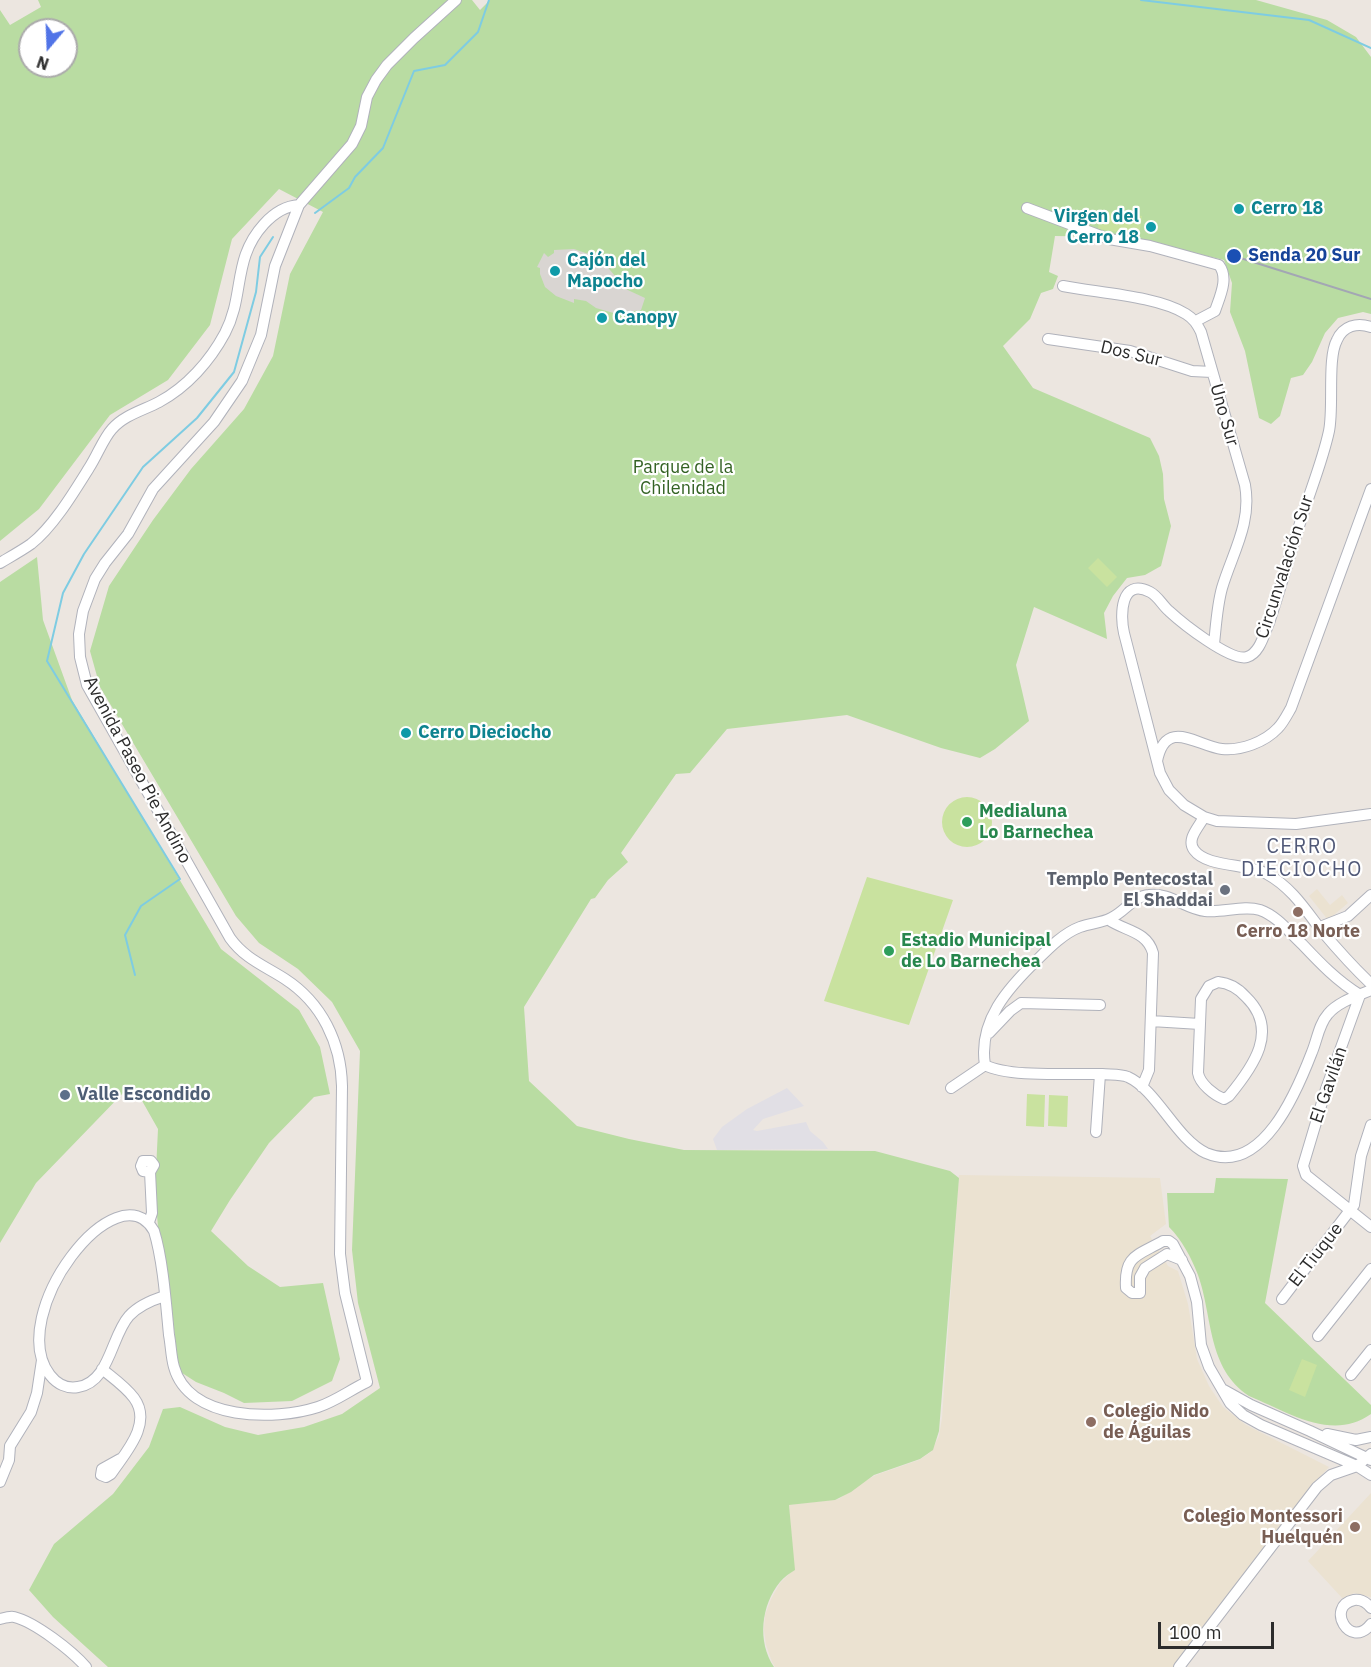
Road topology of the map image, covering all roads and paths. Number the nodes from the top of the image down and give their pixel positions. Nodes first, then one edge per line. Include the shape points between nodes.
1 (456, 0) edge
2 (299, 205) junction
3 (1027, 208) dead end
4 (1063, 286) dead end
5 (1196, 321) junction
6 (1371, 327) edge
7 (1048, 339) dead end
8 (1212, 372) junction
9 (1371, 489) edge
10 (0, 563) edge
11 (1214, 644) junction
12 (1157, 761) junction
13 (1371, 814) edge
14 (1204, 818) junction
15 (1371, 895) edge
16 (1109, 920) junction
17 (1320, 927) junction
18 (1371, 984) edge
19 (1371, 990) edge
20 (1360, 995) junction
21 (1100, 1005) dead end
22 (1151, 1021) junction
23 (1200, 1023) junction
24 (987, 1036) junction
25 (985, 1065) junction
26 (1100, 1074) junction
27 (1142, 1087) junction
28 (951, 1088) dead end
29 (1371, 1125) edge
30 (1096, 1132) dead end
31 (150, 1172) dead end
32 (1351, 1211) junction
33 (149, 1222) junction
34 (1371, 1227) edge
35 (1182, 1260) junction
36 (1371, 1269) edge
37 (165, 1296) junction
38 (1282, 1299) dead end
39 (1318, 1336) dead end
40 (1371, 1350) edge
41 (102, 1369) junction
42 (1351, 1375) dead end
43 (45, 1376) junction
44 (1223, 1389) junction
45 (1251, 1405) junction
46 (1243, 1415) junction
47 (1310, 1431) junction
48 (1371, 1437) edge
49 (1313, 1447) junction
50 (1370, 1457) edge
51 (120, 1459) dead end
52 (1357, 1466) junction
53 (1338, 1471) junction
54 (1371, 1475) edge
55 (0, 1482) edge
56 (1371, 1608) edge
57 (0, 1619) edge
58 (1371, 1624) edge
59 (86, 1667) edge
60 (1179, 1667) edge

1 - 2 street, Avenida Paseo Pie Andino via 381,72 352,144
2 - 10 street via 275,214 249,244 231,319 202,366 172,394 112,429 86,474 47,527 32,543
2 - 37 street, Avenida Paseo Pie Andino via 275,266 266,319 249,366 224,409 153,489 128,534 105,563 86,600 79,646 87,685 230,938 249,959 303,993 318,1010 334,1041 342,1086 340,1254 345,1293 367,1382 334,1402 290,1413 243,1413 213,1406 181,1386 174,1366
3 - 5 street via 1109,239 1219,265 1223,289 1215,311
4 - 5 street via 1169,306
5 - 8 street, Uno Sur
6 - 11 street, Circunvalación Sur via 1351,326 1336,341 1329,432 1261,642 1244,658 1228,654
7 - 8 street, Dos Sur via 1130,351 1192,371
8 - 11 street, Uno Sur via 1247,499 1245,522 1221,592
9 - 12 street via 1291,708 1279,728 1235,749 1175,737 1165,743
11 - 12 street, Circunvalación Sur via 1170,613 1151,592 1137,589 1125,599 1123,626
12 - 14 street via 1174,795
13 - 14 street via 1287,825
14 - 17 street via 1191,838 1198,854 1267,873 1301,902
15 - 17 street via 1348,916
16 - 20 street via 1136,899 1149,895 1205,911 1258,910 1273,916 1335,977
16 - 22 street via 1143,937 1151,948
16 - 24 street via 1080,927 1043,953 1009,987
17 - 18 street
19 - 20 street
20 - 27 street via 1326,1016 1285,1111 1245,1154 1227,1158 1200,1149
20 - 32 street, El Gavilán via 1303,1166 1306,1175
21 - 24 street via 1021,1003
22 - 23 street
22 - 27 street via 1149,1070
23 - 23 street via 1198,1077 1219,1097 1226,1098 1249,1072 1258,1052 1262,1033 1258,1014 1240,991 1218,982 1203,993
24 - 25 street
25 - 26 street via 1002,1072
25 - 28 street
26 - 27 street via 1126,1077
26 - 30 street
29 - 32 street
31 - 33 street
32 - 34 street
32 - 38 street, El Tiuque
33 - 37 street via 156,1236
33 - 43 street via 133,1216 115,1218 77,1250 58,1276 47,1299 41,1331
35 - 35 street via 1167,1254 1145,1268 1140,1277 1140,1293 1126,1288 1130,1261 1163,1241 1173,1244
35 - 44 street via 1195,1293 1201,1345
36 - 39 street
37 - 41 street via 129,1316
40 - 42 street
41 - 43 street via 92,1381 75,1388
41 - 51 street via 134,1397 141,1414 137,1434
43 - 55 street via 31,1412 10,1446
44 - 45 street
44 - 46 street
45 - 46 street
45 - 47 street
46 - 49 street
47 - 48 street via 1356,1440
47 - 50 street
49 - 52 street
49 - 53 street via 1329,1457
50 - 52 street
52 - 53 street
52 - 54 street
53 - 60 street via 1317,1487
56 - 58 street via 1363,1601 1352,1601 1343,1607 1341,1618 1345,1627 1354,1632
57 - 59 street via 14,1617 33,1626

